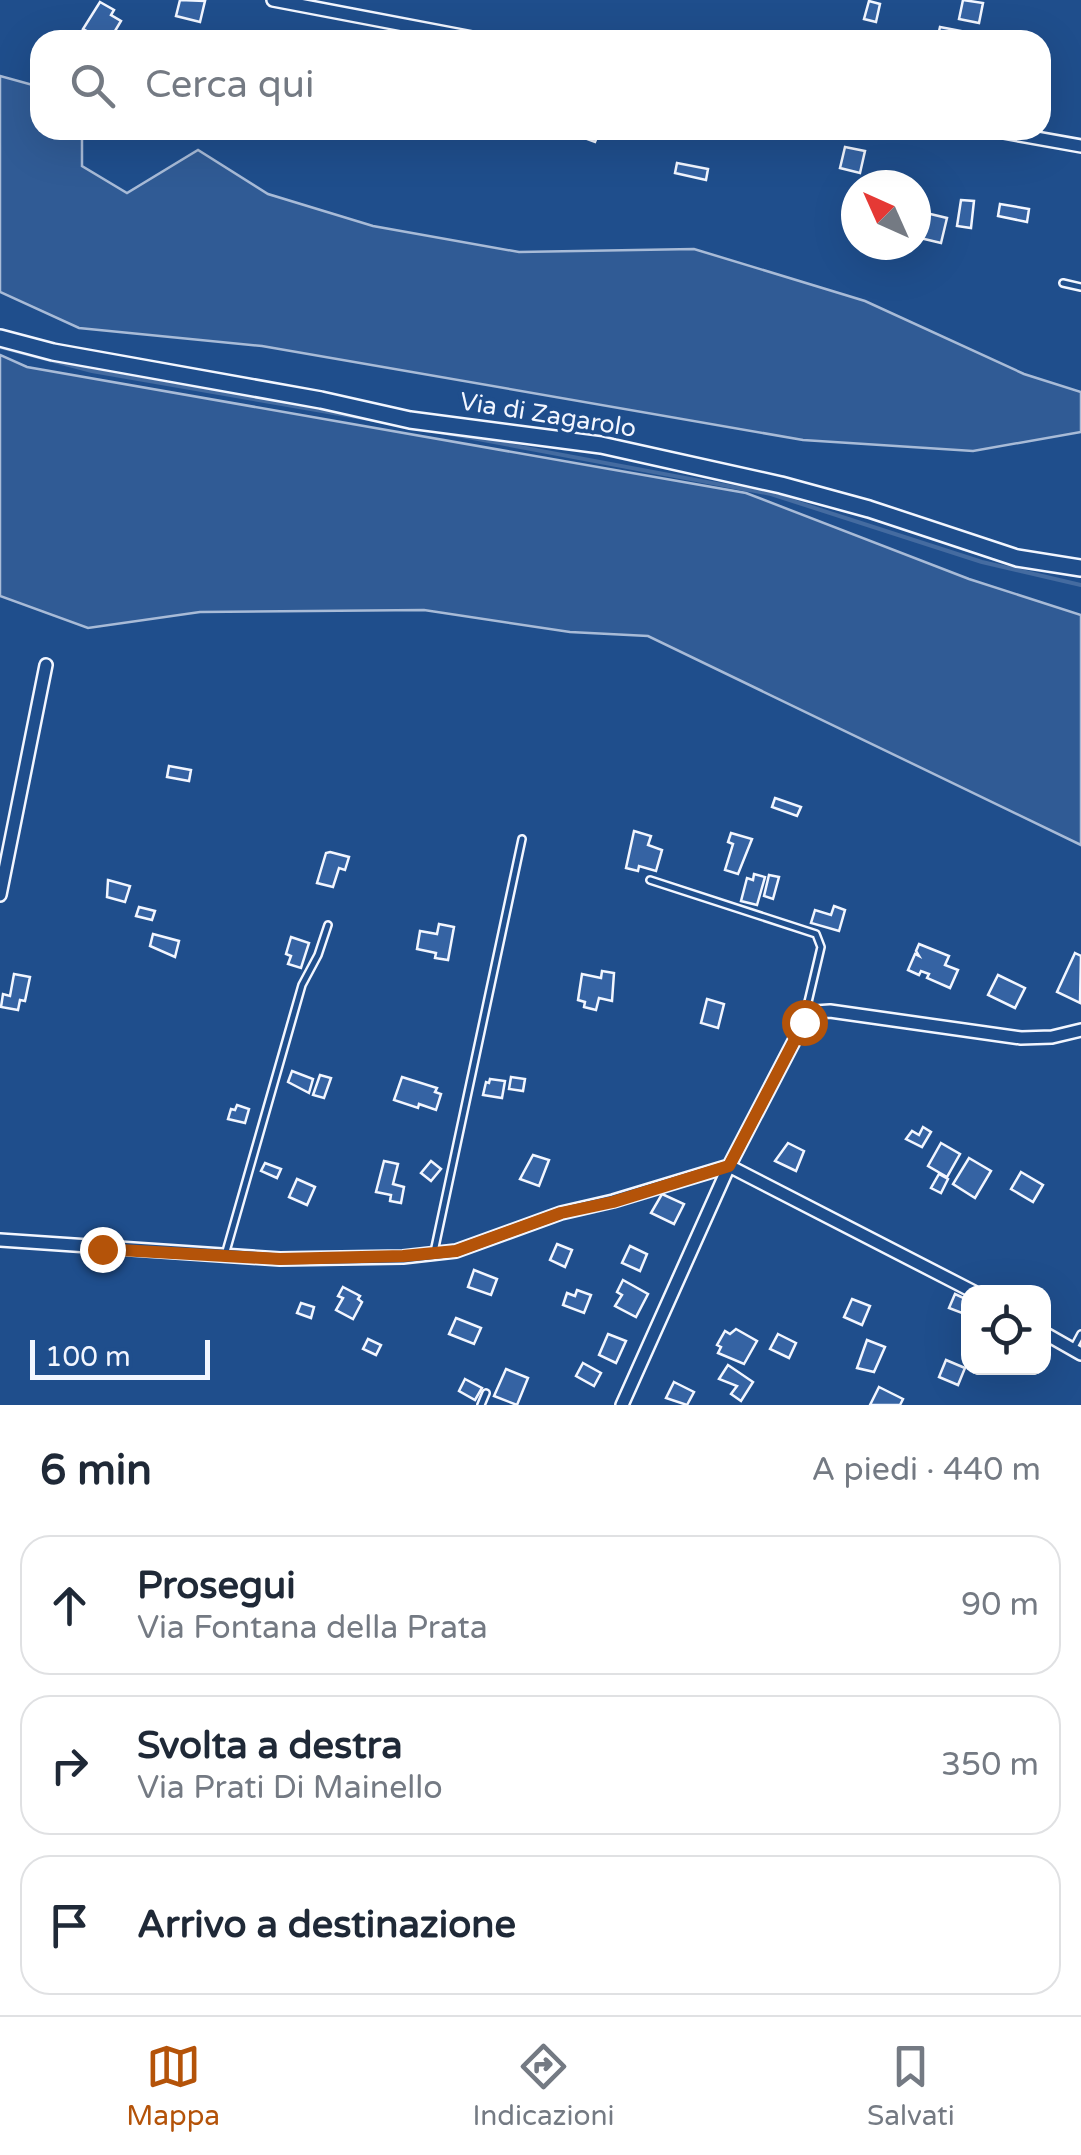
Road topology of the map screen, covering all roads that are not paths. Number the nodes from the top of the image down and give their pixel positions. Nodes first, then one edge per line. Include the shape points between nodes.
1 (273, 0) edge
2 (430, 30) edge
3 (1048, 140) edge
4 (1081, 146) edge
5 (1062, 283) dead end
6 (1081, 287) edge
7 (0, 338) edge
8 (1081, 568) edge
9 (46, 665) dead end
10 (522, 839) dead end
11 (650, 880) dead end
12 (0, 895) edge
13 (328, 925) dead end
14 (804, 1022) junction
15 (1081, 1030) edge
16 (729, 1166) junction
17 (0, 1240) edge
18 (434, 1254) junction
19 (225, 1256) junction
20 (961, 1285) edge
21 (1081, 1334) edge
22 (1051, 1337) edge
23 (1077, 1352) edge
24 (486, 1393) dead end
25 (481, 1405) edge
26 (622, 1405) edge

1 - 2 street
3 - 4 street
5 - 6 lane
7 - 8 main road, Via di Zagarolo via 410,420 601,445 781,485 1017,558
9 - 12 street
10 - 18 lane
11 - 14 lane via 816,934 821,946
13 - 19 lane via 302,985
14 - 15 street via 826,1010 1027,1038
14 - 16 street
16 - 18 street
16 - 20 street
16 - 26 street
17 - 19 street
18 - 19 street
21 - 23 lane
22 - 23 street
24 - 25 lane

